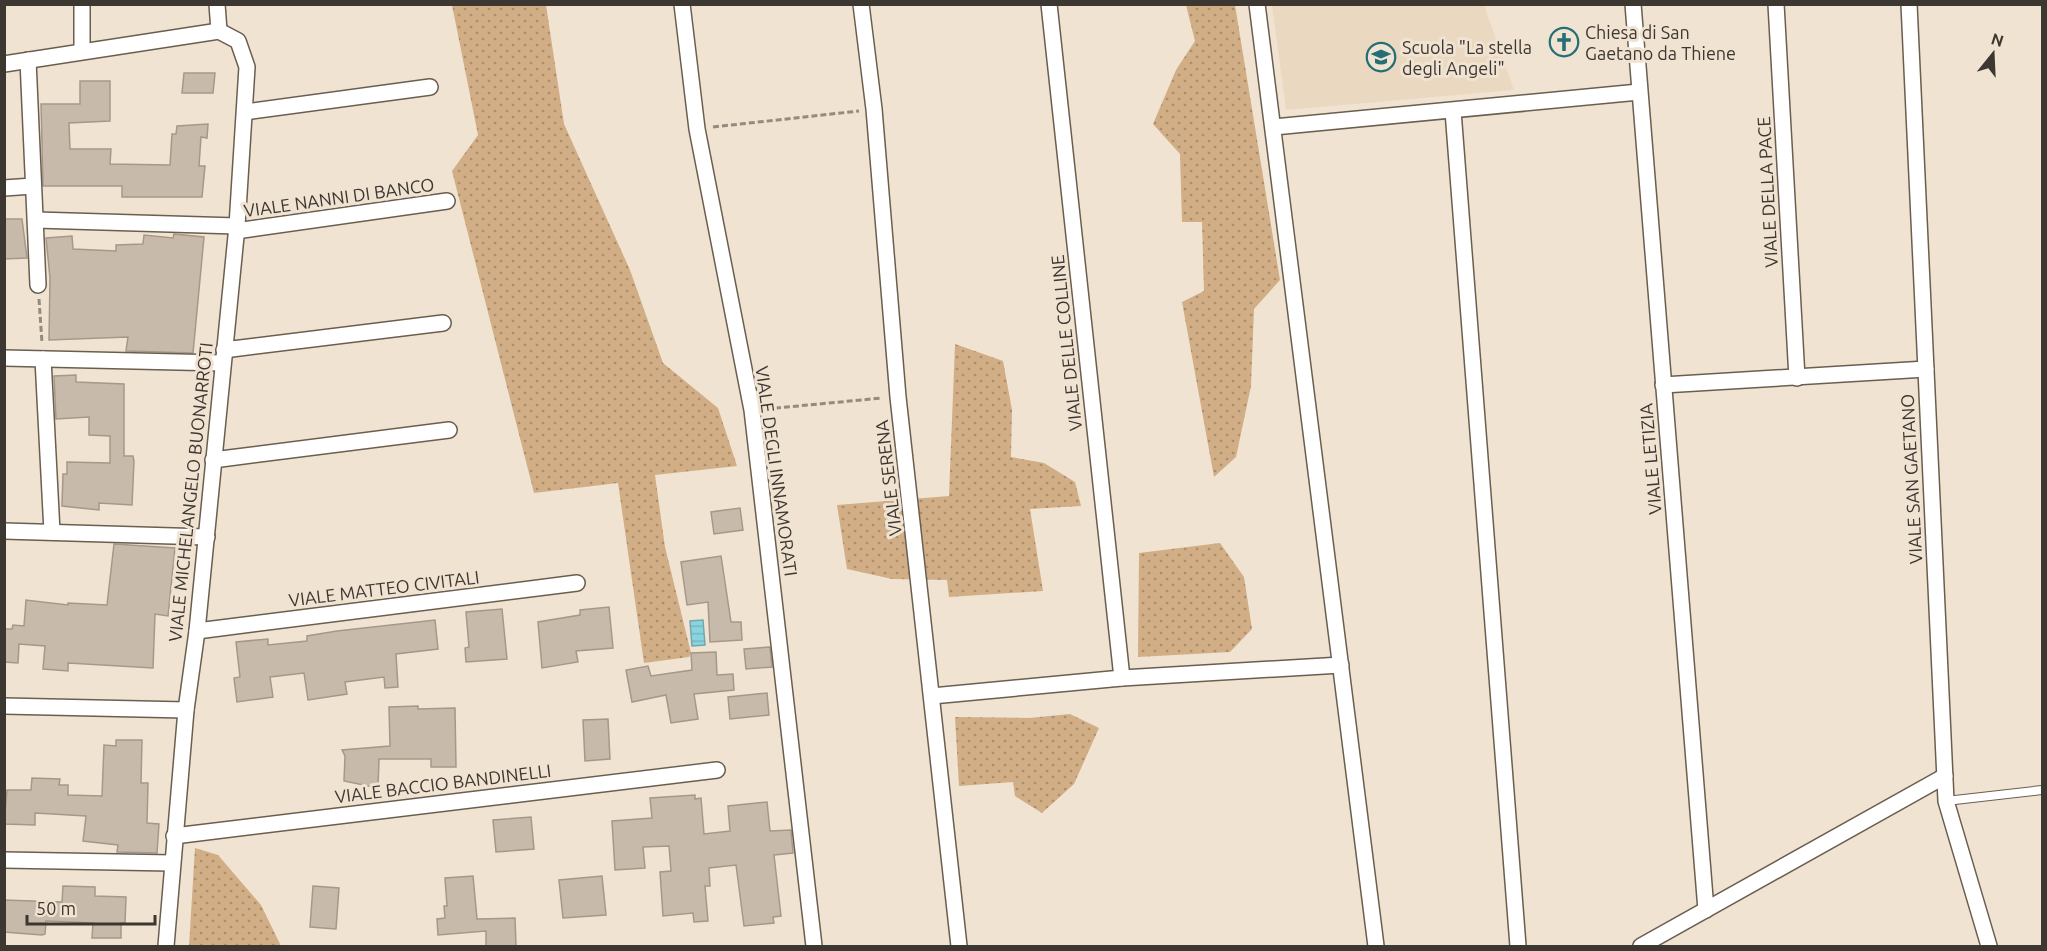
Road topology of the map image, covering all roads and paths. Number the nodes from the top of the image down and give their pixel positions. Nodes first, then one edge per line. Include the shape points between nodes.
1 (82, 4) edge
2 (217, 4) edge
3 (682, 4) edge
4 (861, 4) edge
5 (1049, 4) edge
6 (1257, 4) edge
7 (1633, 4) edge
8 (1776, 4) edge
9 (1909, 4) edge
10 (219, 31) junction
11 (82, 51) junction
12 (28, 60) junction
13 (4, 64) edge
14 (430, 87) dead end
15 (1639, 92) junction
16 (874, 109) junction
17 (1453, 111) junction
18 (245, 112) junction
19 (1274, 127) junction
20 (697, 129) junction
21 (33, 186) junction
22 (4, 188) edge
23 (447, 201) dead end
24 (36, 220) junction
25 (237, 228) junction
26 (38, 285) joint
27 (443, 323) dead end
28 (223, 357) junction
29 (4, 358) edge
30 (43, 359) junction
31 (1926, 369) junction
32 (1797, 378) junction
33 (1663, 385) junction
34 (898, 397) junction
35 (752, 410) junction
36 (449, 430) dead end
37 (213, 460) junction
38 (4, 531) edge
39 (52, 532) junction
40 (207, 537) junction
41 (577, 583) dead end
42 (197, 631) junction
43 (1341, 665) junction
44 (1122, 678) junction
45 (932, 696) junction
46 (4, 706) edge
47 (186, 710) junction
48 (717, 770) dead end
49 (1945, 776) junction
50 (2043, 790) edge
51 (1946, 801) junction
52 (174, 836) junction
53 (4, 860) edge
54 (172, 863) junction
55 (1706, 910) junction
56 (166, 946) edge
57 (814, 946) edge
58 (959, 946) edge
59 (1376, 946) edge
60 (1518, 946) edge
61 (1641, 946) edge
62 (1989, 946) edge

1 - 11 street
2 - 10 street
3 - 20 street, VIALE DEGLI INNAMORATI
4 - 16 street, VIALE SERENA
5 - 44 street, VIALE DELLE COLLINE
6 - 19 street
7 - 15 street, VIALE LETIZIA
8 - 32 street, VIALE DELLA PACE
9 - 31 street, VIALE SAN GAETANO
10 - 11 street
10 - 18 street, VIALE MICHELANGELO BUONARROTI via 238,41 247,67
11 - 12 street
12 - 13 street
12 - 21 street
14 - 18 street
15 - 17 street
15 - 33 street, VIALE LETIZIA
16 - 20 path
16 - 34 street, VIALE SERENA
17 - 19 street
17 - 60 street
18 - 25 street, VIALE MICHELANGELO BUONARROTI
19 - 43 street
20 - 35 street, VIALE DEGLI INNAMORATI
21 - 22 street
21 - 24 street
23 - 25 street, VIALE NANNI DI BANCO
24 - 25 street, VIALE NANNI DI BANCO
24 - 26 street
25 - 28 street, VIALE MICHELANGELO BUONARROTI
26 - 30 path
27 - 28 street
28 - 30 street
28 - 37 street, VIALE MICHELANGELO BUONARROTI
29 - 30 street
30 - 39 street
31 - 32 street
31 - 49 street, VIALE SAN GAETANO
32 - 33 street
33 - 55 street, VIALE LETIZIA
34 - 35 path
34 - 45 street, VIALE SERENA
35 - 57 street, VIALE DEGLI INNAMORATI
36 - 37 street
37 - 40 street, VIALE MICHELANGELO BUONARROTI
38 - 39 street
39 - 40 street
40 - 42 street, VIALE MICHELANGELO BUONARROTI
41 - 42 street, VIALE MATTEO CIVITALI
42 - 47 street, VIALE MICHELANGELO BUONARROTI
43 - 44 street
43 - 59 street
44 - 45 street
45 - 58 street, VIALE SERENA
46 - 47 street
47 - 52 street, VIALE MICHELANGELO BUONARROTI
48 - 52 street, VIALE BACCIO BANDINELLI
49 - 51 street, VIALE SAN GAETANO
49 - 55 street
50 - 51 lane
51 - 62 street, VIALE SAN GAETANO
52 - 54 street, VIALE MICHELANGELO BUONARROTI
53 - 54 street
54 - 56 street, VIALE MICHELANGELO BUONARROTI
55 - 61 street

